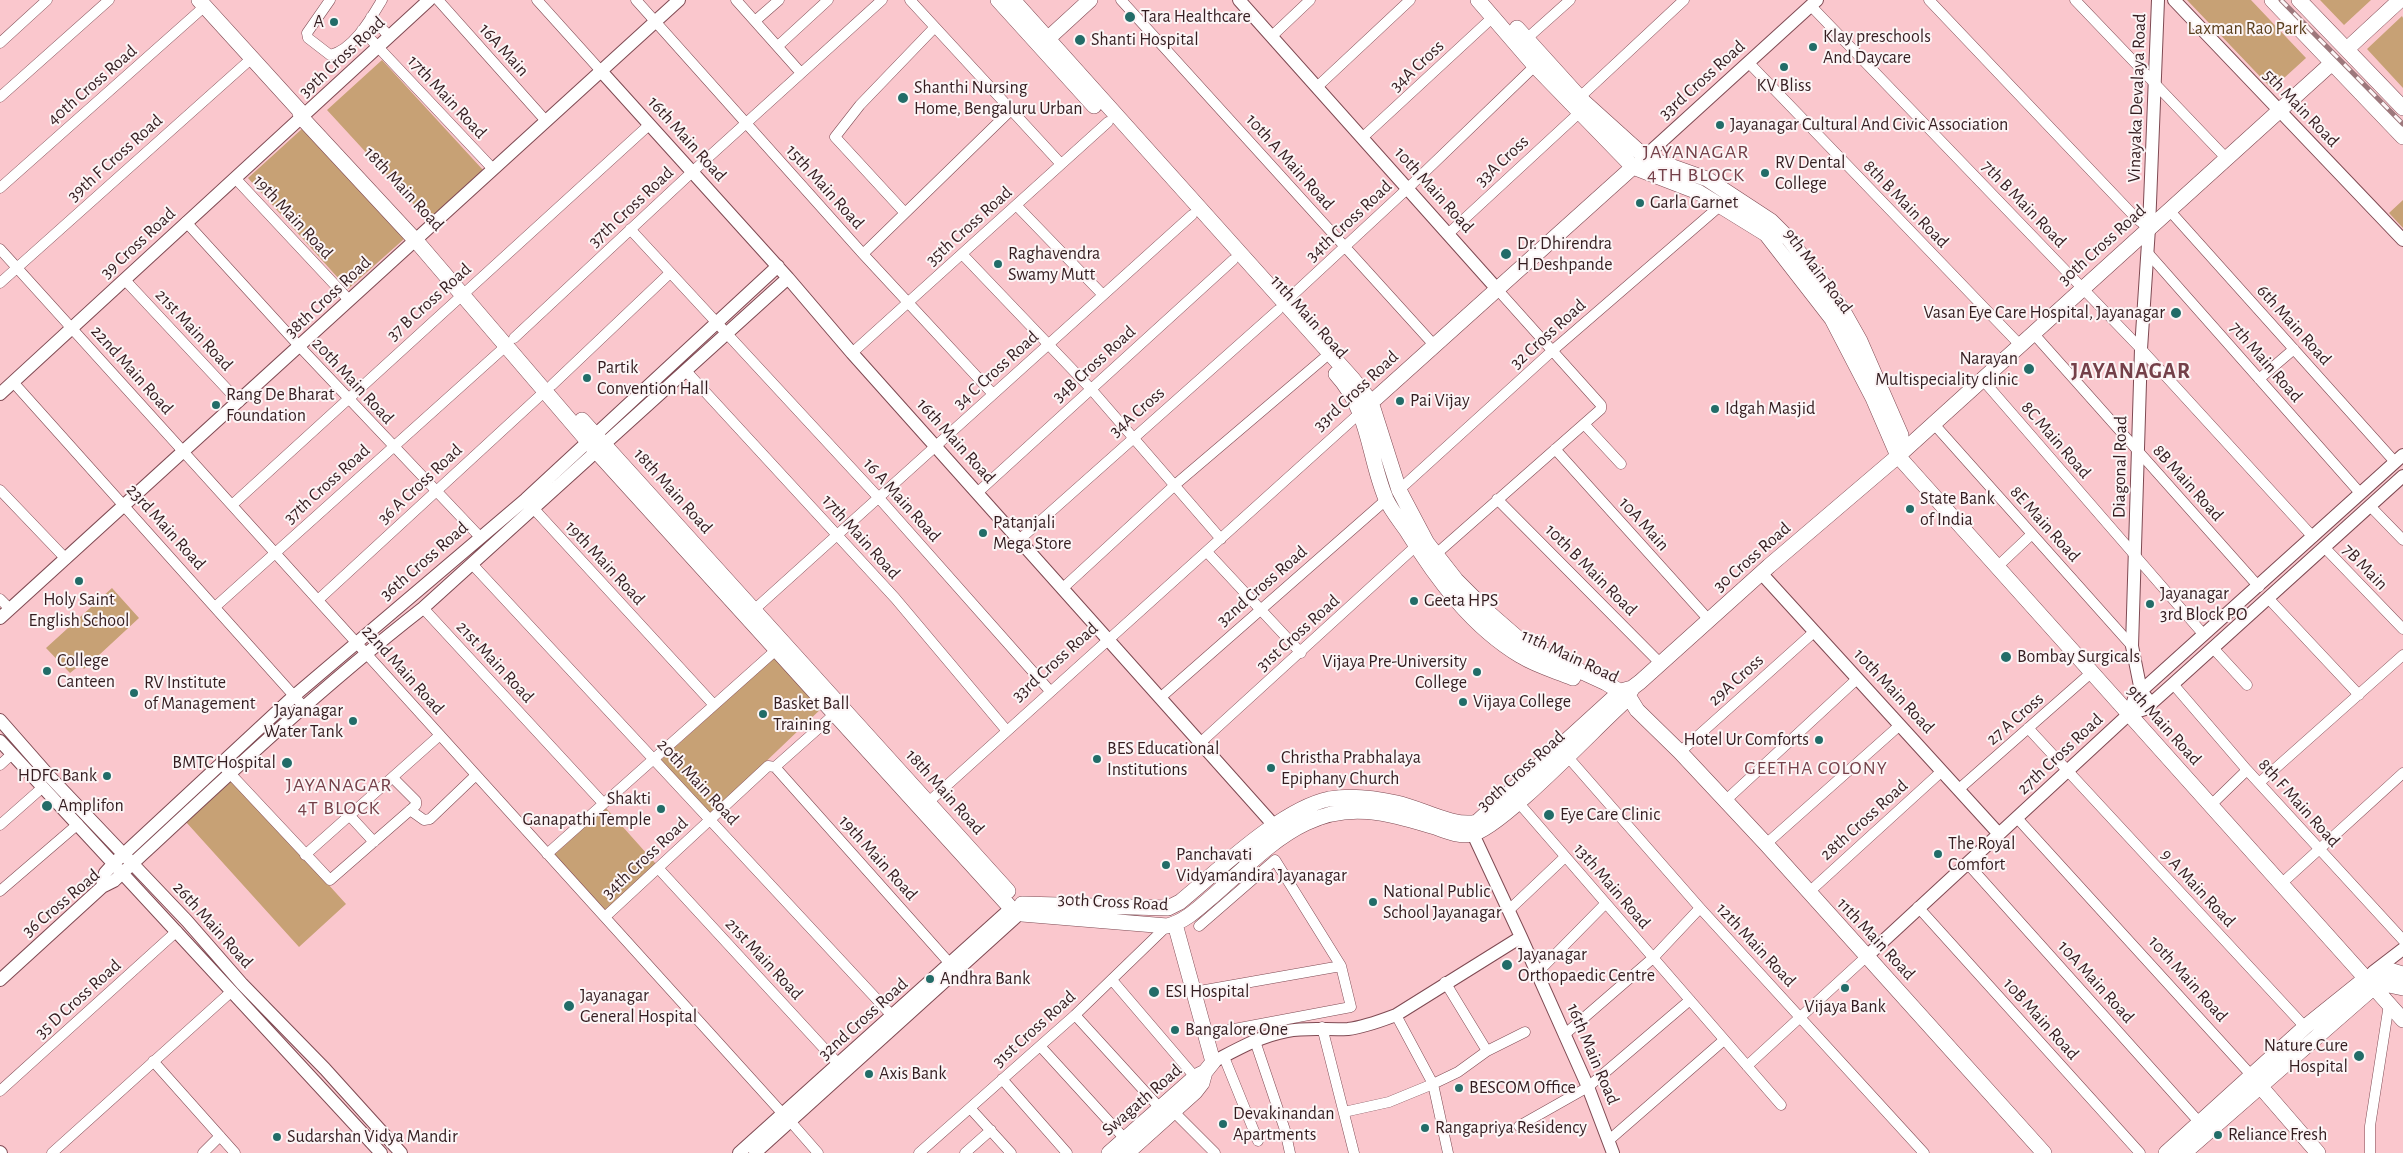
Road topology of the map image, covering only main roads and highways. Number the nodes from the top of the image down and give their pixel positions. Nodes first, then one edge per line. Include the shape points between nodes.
1 (998, 0) edge
2 (1013, 0) edge
3 (1077, 0) edge
4 (1090, 0) edge
5 (1478, 0) edge
6 (1492, 0) edge
7 (2272, 0) edge
8 (2299, 0) edge
9 (202, 3) edge
10 (2398, 4) edge
11 (1041, 39) junction
12 (1523, 42) junction
13 (2347, 49) junction
14 (1539, 62) junction
15 (2332, 63) junction
16 (2403, 108) edge
17 (2403, 137) edge
18 (1639, 162) junction
19 (1281, 306) junction
20 (1366, 407) junction
21 (596, 443) junction
22 (1898, 456) junction
23 (1626, 698) junction
24 (838, 711) junction
25 (1277, 832) junction
26 (1016, 909) junction
27 (1171, 925) junction
28 (2402, 981) edge
29 (2370, 983) junction
30 (2403, 1020) edge
31 (2256, 1081) junction
32 (1129, 1149) edge
33 (1109, 1153) edge
34 (2044, 1153) edge
35 (2166, 1153) edge
36 (2184, 1153) edge
37 (2318, 1153) edge

1 - 11 main road, 11th Main Road
2 - 11 main road, 11th Main Road
3 - 11 main road
4 - 11 main road
5 - 12 main road, 9th Main Road
6 - 12 main road, 9th Main Road
7 - 15 main road
8 - 13 main road
9 - 21 main road, 18th Main Road via 418,237
10 - 13 main road
11 - 19 main road, 11th Main Road
11 - 19 main road, 11th Main Road via 1108,122 1233,260
12 - 14 main road, 9th Main Road
13 - 16 main road
14 - 18 main road, 9th Main Road via 1580,97 1625,142
14 - 18 main road, 9th Main Road via 1579,113
15 - 17 main road
15 - 22 main road, 30th Cross Road
18 - 20 main road, 33rd Cross Road
18 - 22 main road, 9th Main Road via 1721,205 1766,234 1832,319 1873,398
18 - 22 main road, 9th Main Road via 1707,179 1771,220 1789,239 1842,309 1860,341 1901,436
19 - 20 main road, 11th Main Road
19 - 20 main road, 11th Main Road
20 - 23 main road, 11th Main Road via 1399,490 1435,555 1472,597 1528,647
20 - 23 main road, 11th Main Road via 1387,500 1445,587 1498,640 1521,657
21 - 24 main road, 18th Main Road via 776,650
21 - 24 main road, 18th Main Road via 755,609
22 - 23 main road, 30 Cross Road via 1761,573
22 - 29 main road, 9th Main Road
23 - 25 main road, 30th Cross Road via 1518,802 1472,834 1454,833 1383,814 1349,810
23 - 25 main road, 30th Cross Road via 1477,822 1462,824 1396,803 1346,797 1315,803
23 - 34 main road, 11th Main Road via 1766,844
24 - 26 main road, 18th Main Road
25 - 26 main road, 30th Cross Road via 1175,906
25 - 27 main road, 30th Cross Road via 1198,908
26 - 27 main road, 30th Cross Road
27 - 32 main road, Swagath Road via 1194,992 1209,1067 1195,1092 1166,1109
28 - 29 main road
29 - 30 main road, 9th Main Road
29 - 31 main road
29 - 31 main road via 2305,1028
31 - 35 main road via 2200,1122
31 - 36 main road
31 - 37 main road, 10th Main Road
32 - 33 main road, Swagath Road

